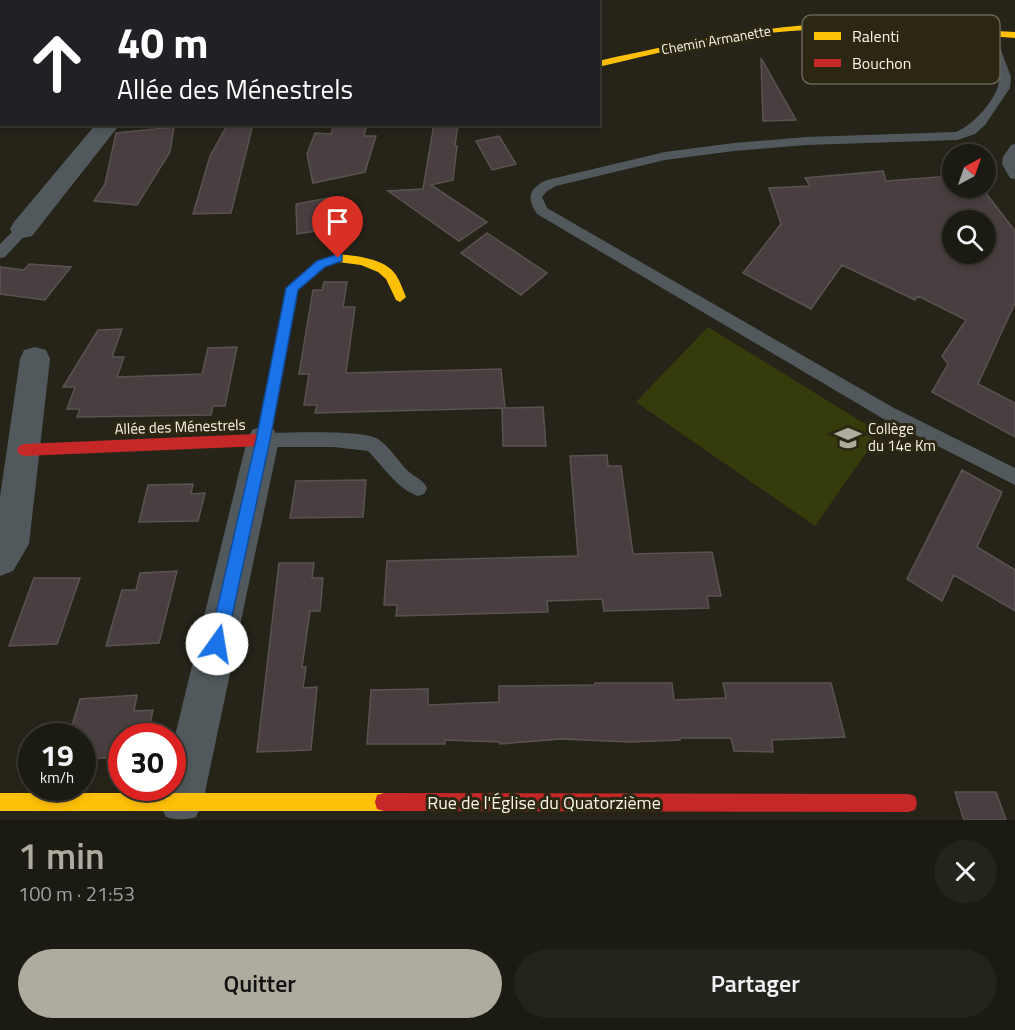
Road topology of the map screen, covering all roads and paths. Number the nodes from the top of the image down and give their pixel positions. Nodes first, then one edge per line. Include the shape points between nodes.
1 (802, 28) edge
2 (1000, 34) edge
3 (1015, 35) edge
4 (1000, 63) edge
5 (600, 64) edge
6 (107, 126) edge
7 (1015, 148) edge
8 (1015, 175) edge
9 (23, 229) joint
10 (0, 253) edge
11 (400, 297) dead end
12 (35, 359) dead end
13 (263, 440) junction
14 (24, 450) junction
15 (1015, 477) edge
16 (418, 488) dead end
17 (0, 559) edge
18 (0, 802) edge
19 (181, 802) junction
20 (908, 803) dead end

1 - 5 street, Chemin Armanette via 738,33
2 - 3 street, Chemin Armanette
4 - 15 lane via 1004,88 981,122 957,136 806,141 665,156 552,183 541,188 535,203 542,211 888,413
6 - 9 street
7 - 8 lane via 1008,165
9 - 10 lane
11 - 13 street, Allée des Ménestrels via 391,276 382,269 338,258 321,264 292,288
12 - 14 street
13 - 14 street, Allée des Ménestrels
13 - 16 lane via 372,444 401,476
13 - 19 street
14 - 17 street via 11,544
18 - 19 street, Rue de l'Église du Quatorzième
19 - 20 street, Rue de l'Église du Quatorzième

